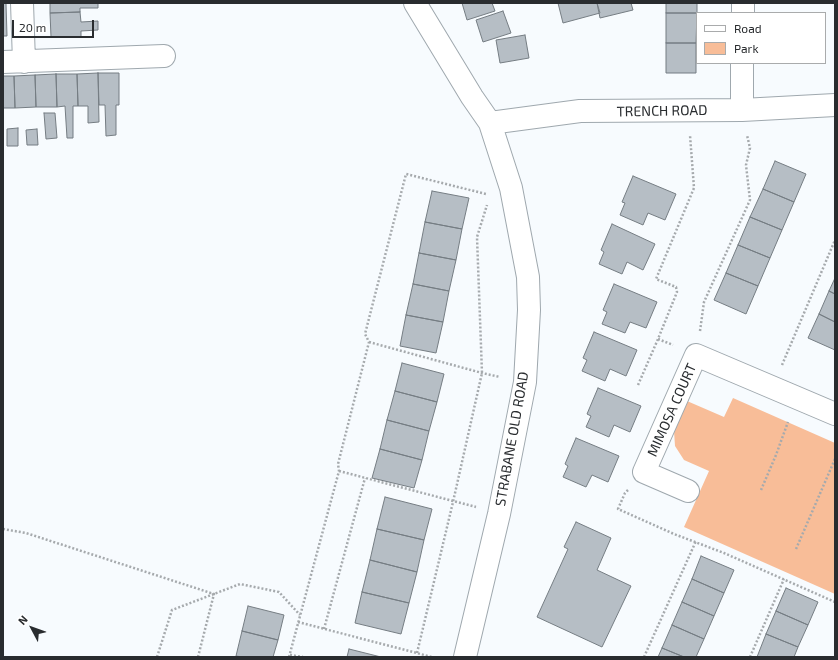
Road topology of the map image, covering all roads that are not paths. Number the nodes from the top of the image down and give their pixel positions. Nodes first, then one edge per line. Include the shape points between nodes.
1 (22, 3) edge
2 (415, 3) edge
3 (164, 56) dead end
4 (14, 62) edge
5 (742, 64) edge
6 (835, 105) edge
7 (742, 110) junction
8 (490, 124) junction
9 (835, 414) edge
10 (688, 491) dead end
11 (465, 657) edge

1 - 4 street
2 - 8 street, STRABANE OLD ROAD
3 - 4 street
5 - 7 street
6 - 7 street, TRENCH ROAD
7 - 8 street, TRENCH ROAD via 580,111
8 - 11 street, STRABANE OLD ROAD via 511,188 528,277 529,310 525,382 499,514
9 - 10 street, MIMOSA COURT via 696,355 644,472

